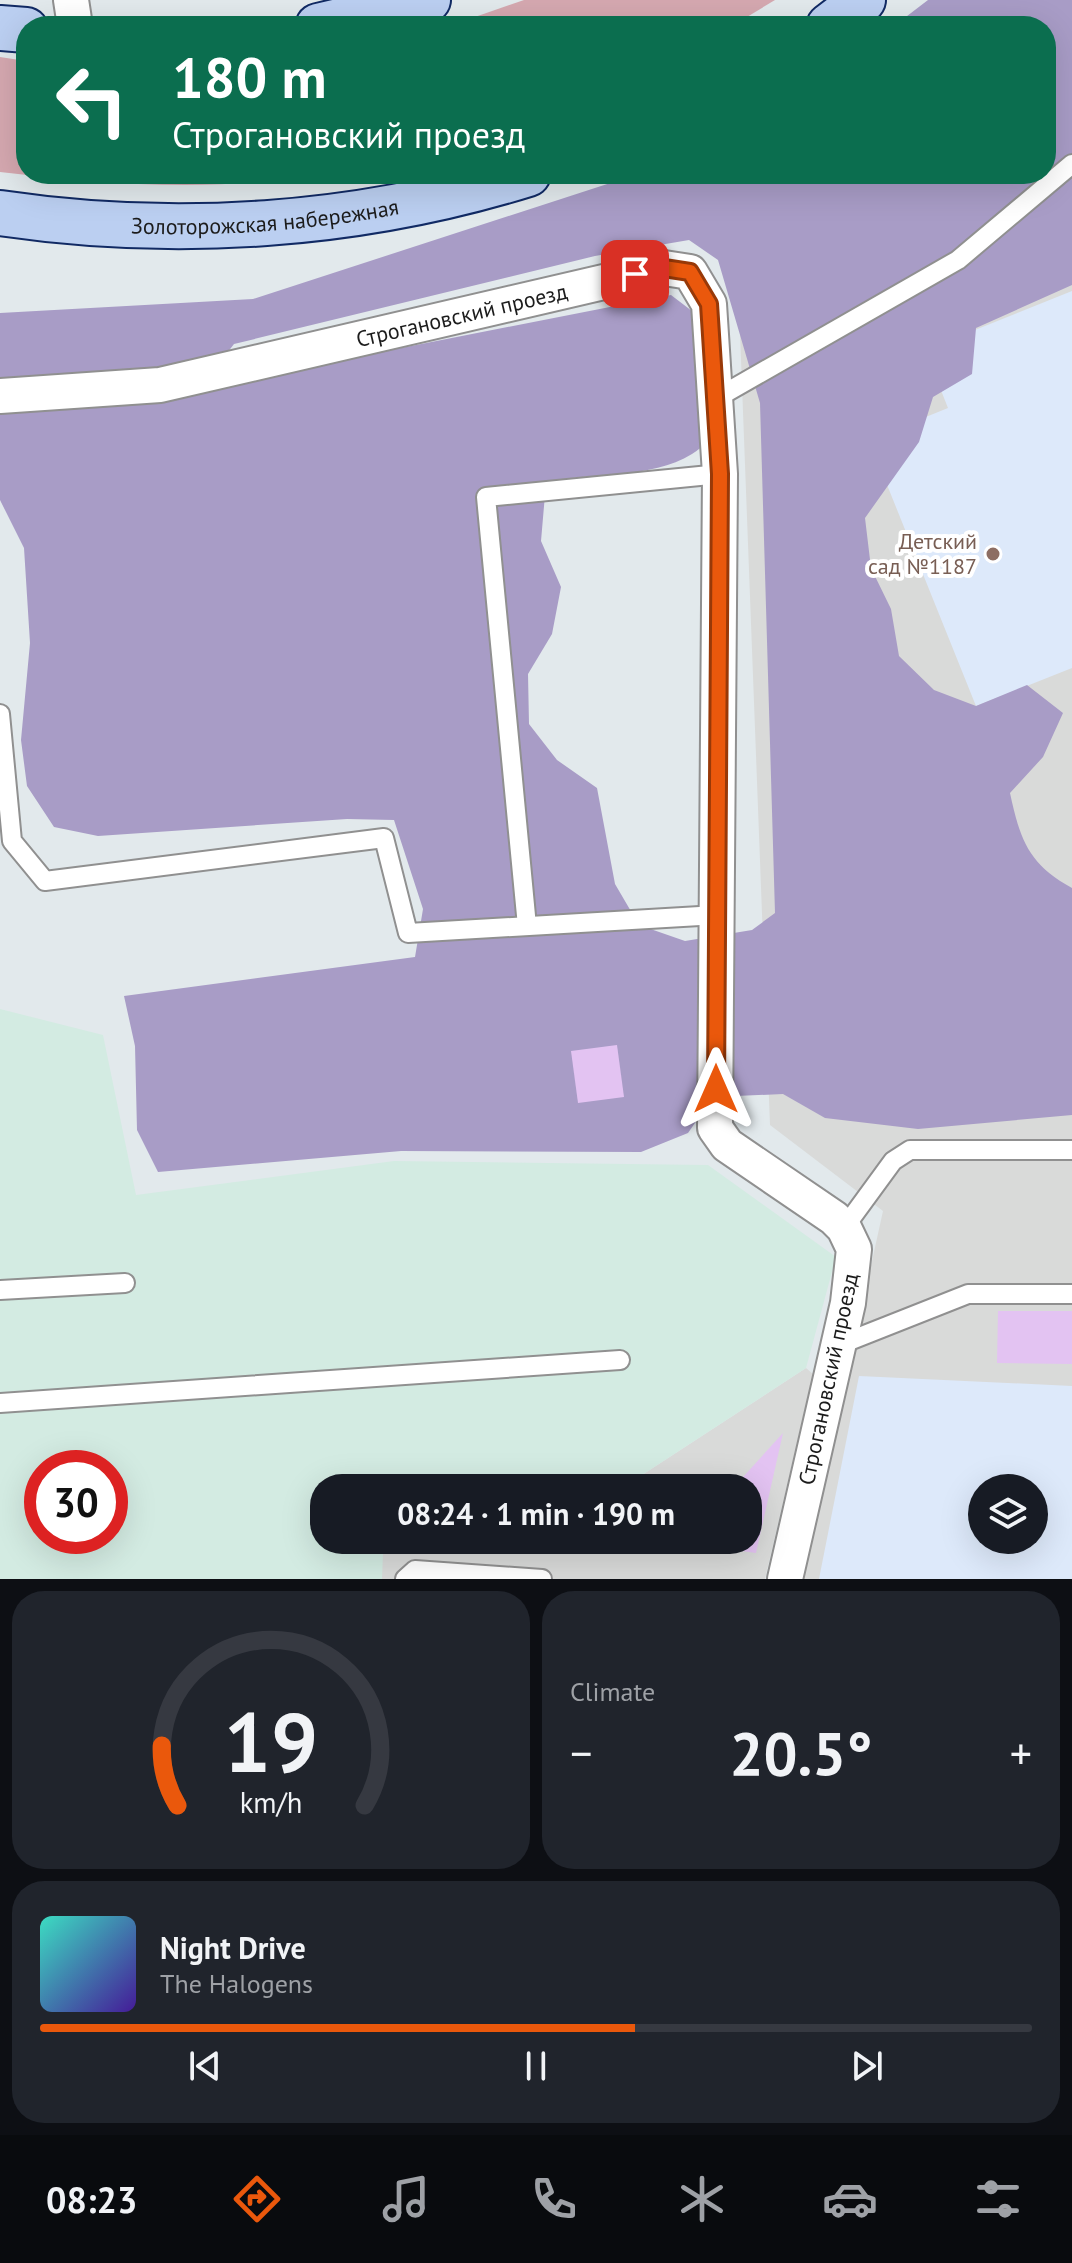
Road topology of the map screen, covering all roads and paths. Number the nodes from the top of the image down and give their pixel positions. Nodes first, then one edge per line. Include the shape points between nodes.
1 (428, 0) edge
2 (863, 0) edge
3 (347, 15) edge
4 (842, 16) edge
5 (1072, 164) edge
6 (1056, 177) edge
7 (490, 184) edge
8 (1048, 184) edge
9 (0, 213) edge
10 (0, 396) edge
11 (715, 399) junction
12 (720, 474) junction
13 (0, 714) edge
14 (717, 915) junction
15 (527, 926) junction
16 (1072, 1150) edge
17 (844, 1228) junction
18 (125, 1283) dead end
19 (0, 1290) edge
20 (1072, 1294) edge
21 (839, 1345) junction
22 (620, 1360) dead end
23 (0, 1403) edge
24 (405, 1579) edge
25 (542, 1579) edge
26 (785, 1579) edge

1 - 3 main road
2 - 4 main road
5 - 6 lane
7 - 9 main road, Золоторожская набережная via 340,217 203,227 67,223
8 - 11 lane via 958,260
10 - 11 street, Строгановский проезд via 160,385 664,268 690,272 709,304
11 - 12 street, Строгановский проезд
12 - 14 street, Строгановский проезд
12 - 15 lane via 486,497
13 - 15 lane via 12,841 45,881 384,838 408,933
14 - 15 lane
14 - 17 street, Строгановский проезд via 715,1128 727,1145
16 - 17 lane via 910,1150 893,1161
17 - 21 street, Строгановский проезд via 854,1249
18 - 19 lane
20 - 21 lane via 968,1294
21 - 26 street, Строгановский проезд
22 - 23 lane
24 - 25 lane via 415,1570

